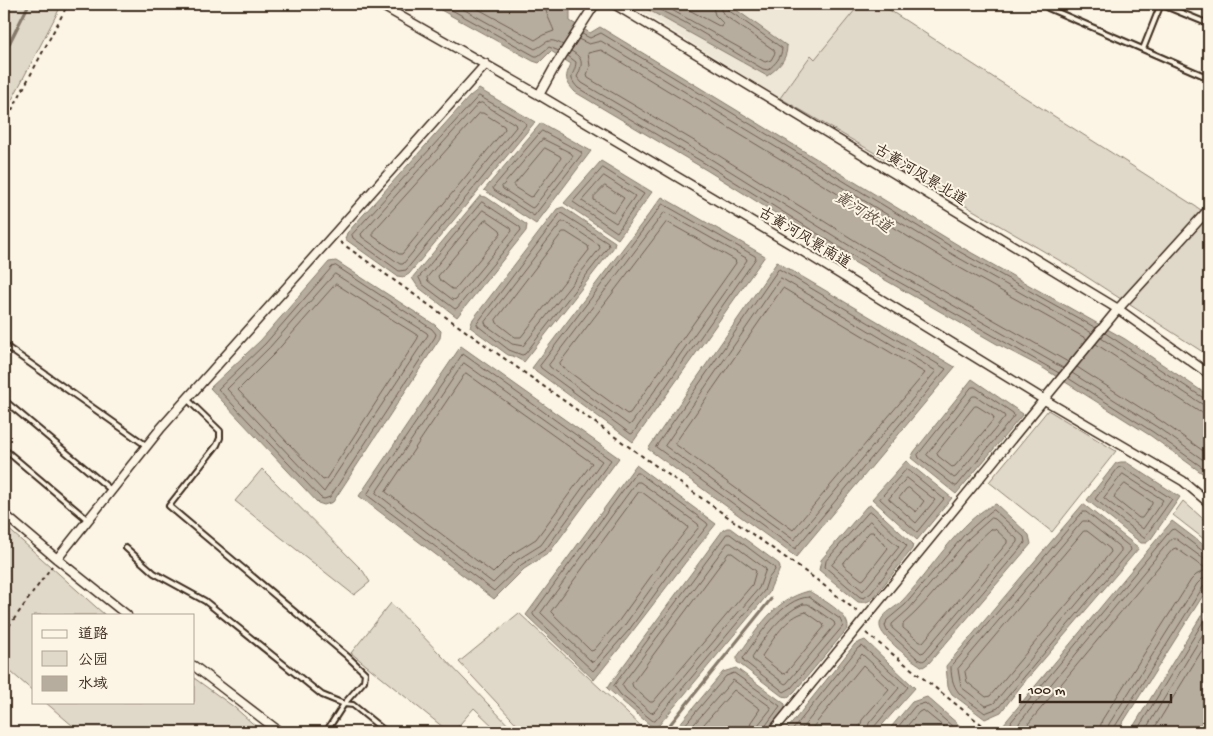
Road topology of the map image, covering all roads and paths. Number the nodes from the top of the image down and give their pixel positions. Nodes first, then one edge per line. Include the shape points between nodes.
1 (68, 4) edge
2 (379, 4) edge
3 (595, 4) edge
4 (614, 4) edge
5 (1050, 4) edge
6 (1161, 4) edge
7 (1209, 24) edge
8 (1143, 49) junction
9 (486, 64) junction
10 (1209, 78) edge
11 (540, 95) junction
12 (4, 125) edge
13 (1209, 209) edge
14 (332, 236) junction
15 (1118, 309) junction
16 (4, 345) edge
17 (1209, 374) edge
18 (187, 399) junction
19 (1043, 399) junction
20 (4, 400) edge
21 (147, 446) junction
22 (4, 449) edge
23 (112, 490) junction
24 (1209, 503) edge
25 (4, 514) edge
26 (88, 520) junction
27 (126, 548) dead end
28 (57, 559) junction
29 (126, 614) edge
30 (865, 618) junction
31 (858, 627) junction
32 (4, 633) edge
33 (195, 667) edge
34 (344, 704) junction
35 (280, 732) edge
36 (326, 732) edge
37 (386, 732) edge
38 (772, 732) edge
39 (991, 732) edge

1 - 12 path
2 - 9 street, 古黄河风景南道
3 - 11 street
4 - 15 street, 古黄河风景北道
5 - 8 lane via 1048,8
6 - 7 lane
6 - 8 lane
8 - 10 lane
9 - 11 street, 古黄河风景南道
9 - 14 street
11 - 19 street, 古黄河风景南道
13 - 15 street
14 - 18 street
14 - 30 path via 809,574
15 - 17 street, 古黄河风景北道
15 - 19 street
16 - 21 lane
18 - 21 street
18 - 34 lane via 220,431 220,438 169,506 360,668 364,681
19 - 24 street, 古黄河风景南道 via 1183,480
19 - 30 street
20 - 23 lane
21 - 23 street
22 - 26 lane
23 - 26 street
25 - 28 street
26 - 28 street
27 - 34 lane via 154,573 205,601 322,695
28 - 29 street
28 - 32 path
30 - 31 street
31 - 38 street
31 - 39 path
33 - 35 street
34 - 36 lane
34 - 37 lane via 353,704

